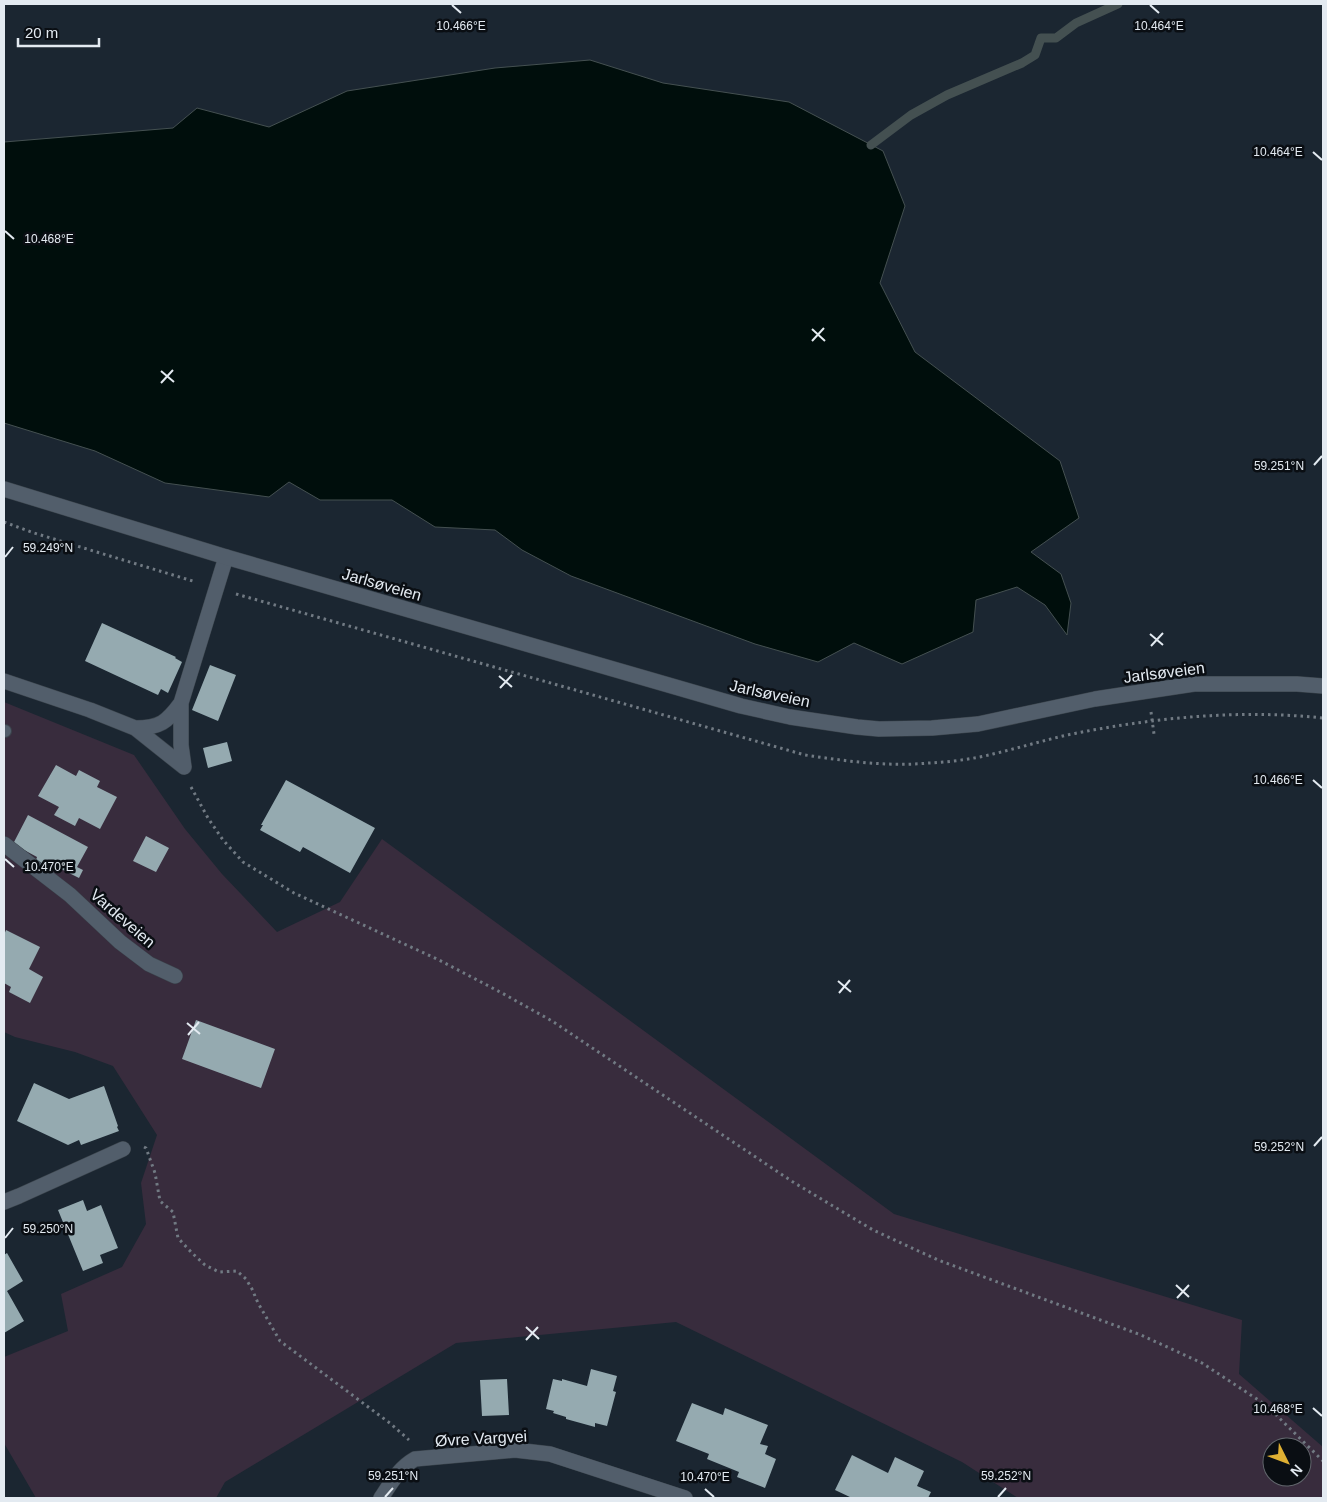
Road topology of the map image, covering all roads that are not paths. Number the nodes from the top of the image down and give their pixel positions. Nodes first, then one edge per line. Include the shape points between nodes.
1 (4, 488) edge
2 (226, 557) junction
3 (4, 681) edge
4 (1323, 686) edge
5 (181, 703) junction
6 (135, 728) junction
7 (4, 844) edge
8 (175, 976) dead end
9 (123, 1149) road end
10 (4, 1202) edge
11 (381, 1498) edge
12 (685, 1498) edge

1 - 2 street, Jarlsøveien
2 - 4 street, Jarlsøveien via 741,706 857,727 932,728 978,724 1096,699 1194,684
2 - 5 street
3 - 6 street
5 - 6 street via 163,723
5 - 6 street via 184,767
7 - 8 street, Vardeveien via 70,895 149,964
9 - 10 street
11 - 12 street, Øvre Vargvei via 398,1473 415,1459 515,1450 550,1454

